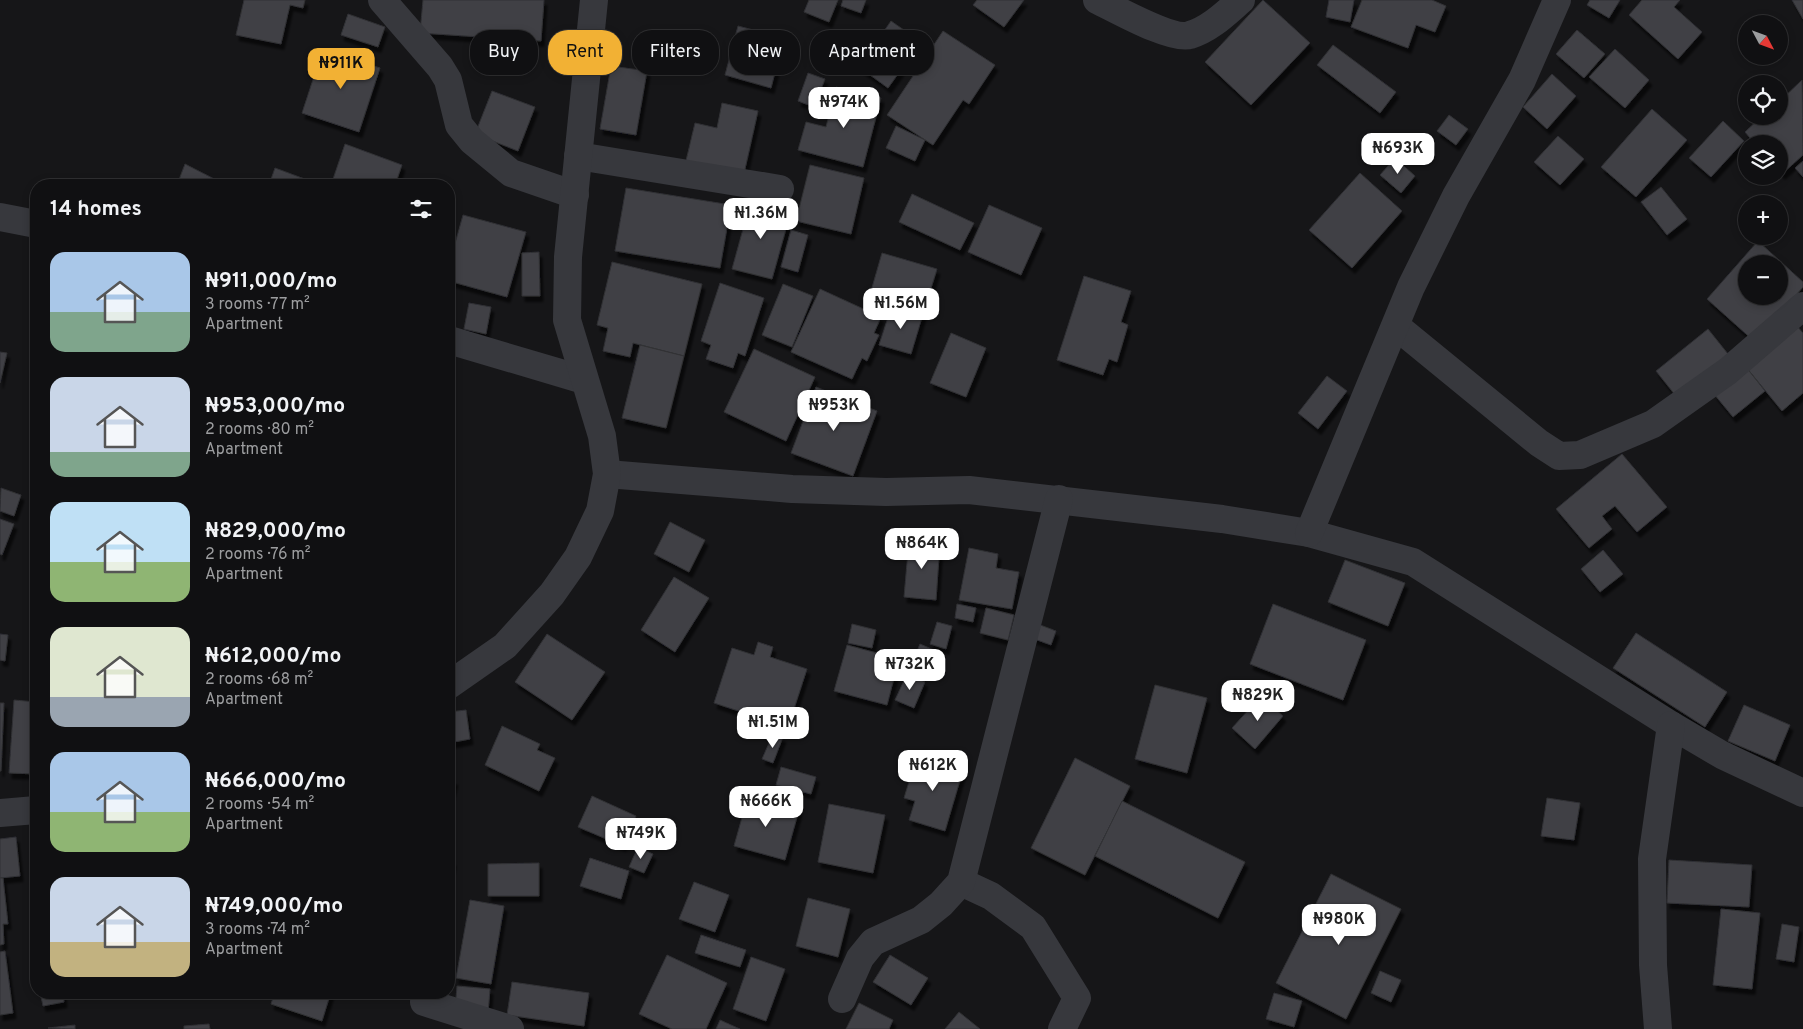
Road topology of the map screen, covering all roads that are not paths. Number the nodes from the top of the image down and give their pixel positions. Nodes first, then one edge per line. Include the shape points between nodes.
1 (382, 0) edge
2 (594, 0) edge
3 (1097, 0) edge
4 (1241, 0) edge
5 (1556, 0) edge
6 (578, 156) junction
7 (780, 189) dead end
8 (575, 195) junction
9 (0, 217) edge
10 (30, 223) edge
11 (1803, 306) edge
12 (1396, 326) junction
13 (455, 342) edge
14 (584, 380) junction
15 (607, 474) junction
16 (1059, 499) junction
17 (1309, 533) junction
18 (455, 681) edge
19 (1671, 725) junction
20 (1803, 793) edge
21 (30, 810) edge
22 (0, 813) edge
23 (960, 882) junction
24 (420, 999) edge
25 (425, 999) edge
26 (842, 999) dead end
27 (440, 1029) edge
28 (510, 1029) edge
29 (1062, 1029) edge
30 (1658, 1029) edge

1 - 8 street via 440,67 448,80 460,125 472,141 511,173
2 - 6 street
3 - 4 street via 1165,32 1189,36 1212,24
5 - 12 street via 1522,80 1456,196
6 - 7 street
6 - 8 street
8 - 14 street via 568,257 567,320
9 - 10 street
11 - 12 street via 1728,371 1653,424 1580,455 1559,456 1539,443
12 - 17 street
13 - 14 street
14 - 15 street via 602,436
15 - 16 street via 792,489 969,490
15 - 18 street via 596,518 578,556 552,594 505,646
16 - 17 street
16 - 23 street
17 - 19 street via 1414,562
19 - 20 street via 1722,755
19 - 30 street via 1652,859 1653,965
21 - 22 street
23 - 26 street via 921,920 873,942 860,958
23 - 29 street via 990,896 1033,927 1077,998
24 - 27 street
25 - 28 street

